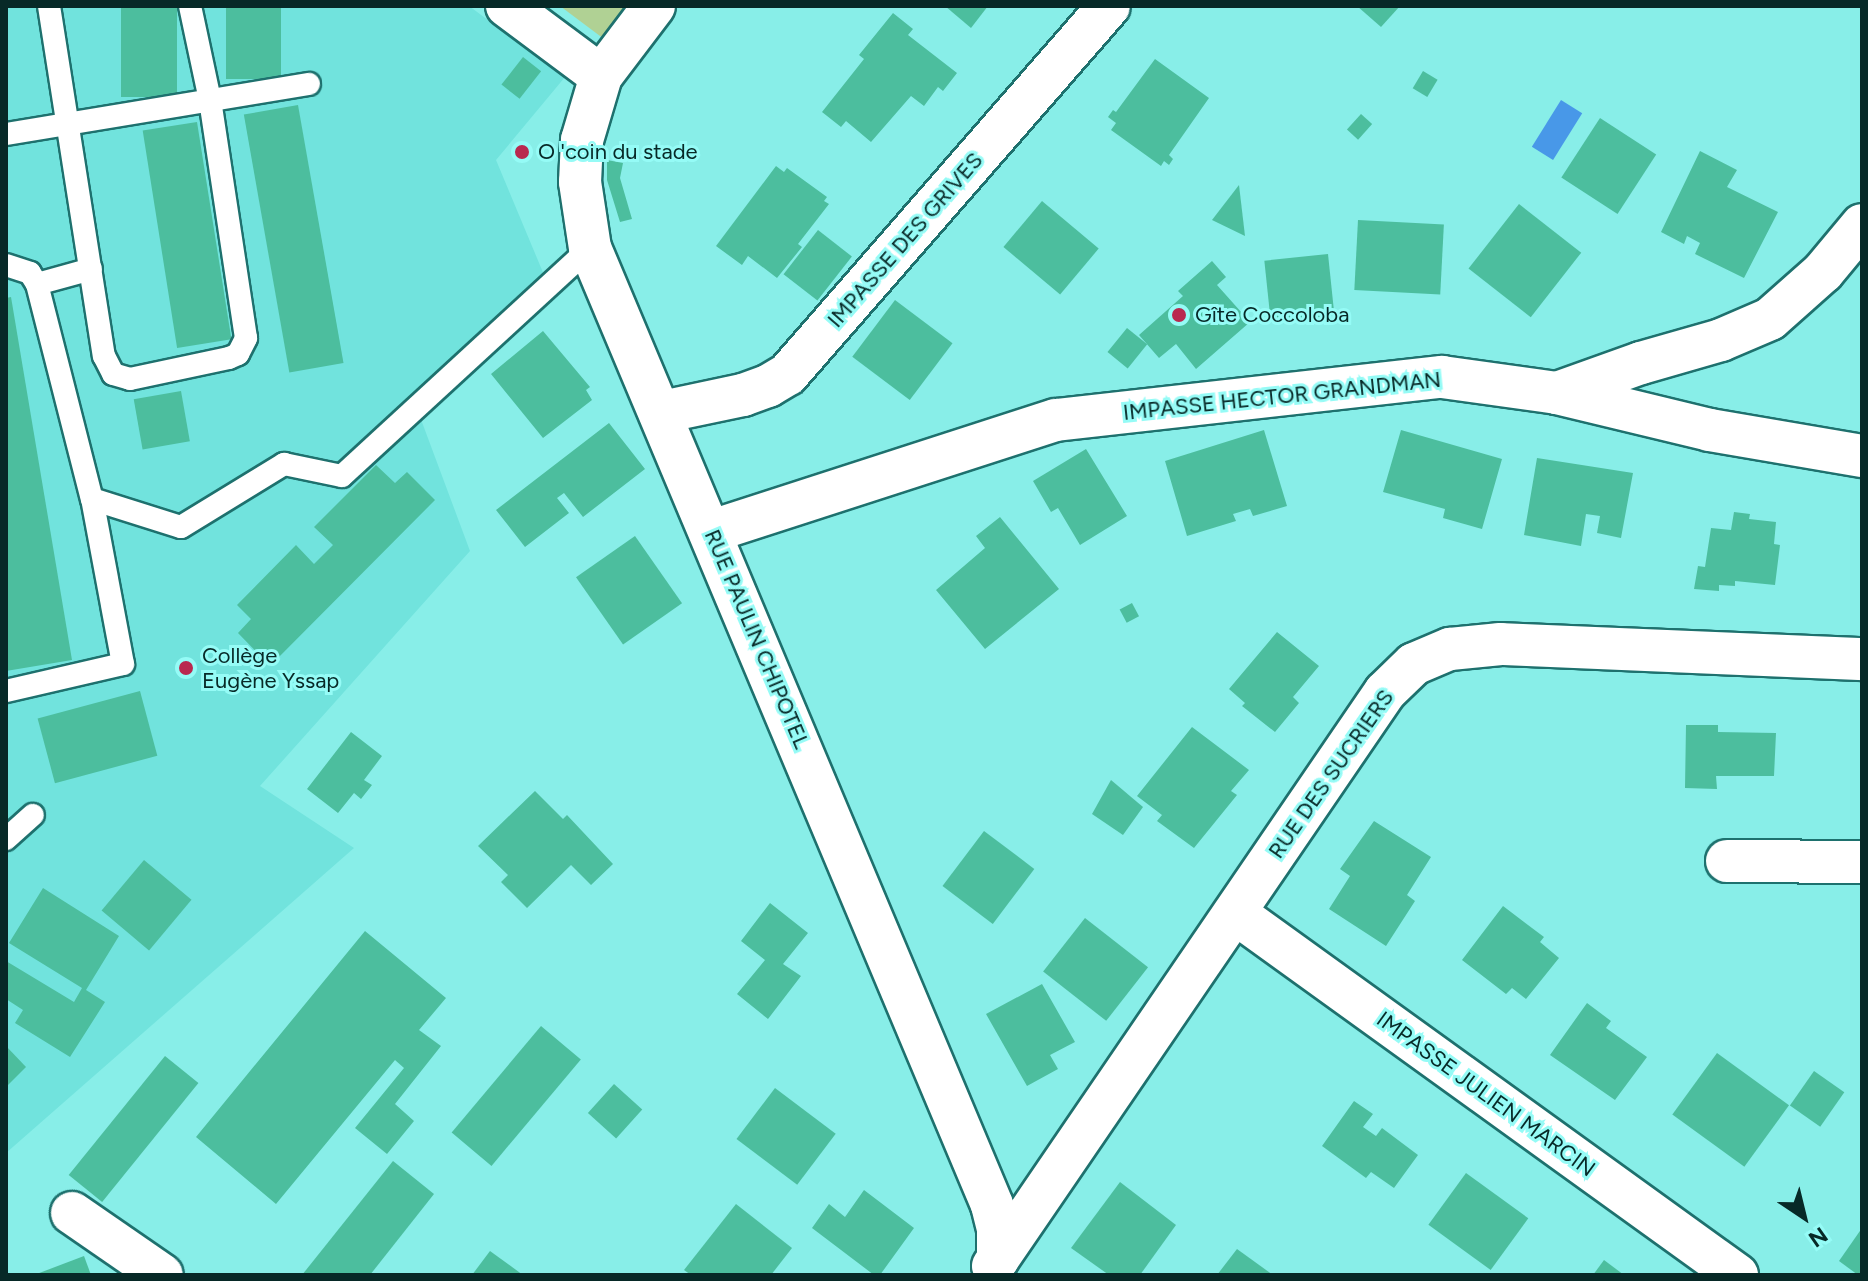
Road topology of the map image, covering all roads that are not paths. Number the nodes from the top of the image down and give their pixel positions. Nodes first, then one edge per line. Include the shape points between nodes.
1 (49, 6) edge
2 (190, 6) edge
3 (507, 6) edge
4 (654, 6) edge
5 (1109, 6) edge
6 (601, 76) junction
7 (309, 84) dead end
8 (210, 100) junction
9 (68, 124) junction
10 (6, 134) edge
11 (1862, 225) edge
12 (590, 248) junction
13 (6, 265) edge
14 (91, 269) junction
15 (37, 284) junction
16 (1557, 393) junction
17 (662, 412) junction
18 (1862, 456) edge
19 (92, 499) junction
20 (712, 531) junction
21 (1862, 659) edge
22 (6, 691) edge
23 (33, 815) dead end
24 (6, 839) edge
25 (1727, 861) dead end
26 (1862, 862) edge
27 (1235, 913) junction
28 (72, 1213) dead end
29 (1001, 1270) edge
30 (162, 1275) edge
31 (1737, 1275) edge

1 - 9 lane
2 - 8 lane
3 - 6 street
4 - 6 street, RUE PAULIN CHIPOTEL
5 - 17 street, IMPASSE DES GRIVES via 788,374 743,395
6 - 12 street, RUE PAULIN CHIPOTEL via 582,140 580,182
7 - 8 lane
8 - 9 lane
8 - 14 lane via 246,338 238,354 214,363 119,378 104,356
9 - 10 lane
9 - 14 lane
11 - 16 street via 1823,272 1770,319
12 - 17 street, RUE PAULIN CHIPOTEL
12 - 19 lane via 342,476 284,464 181,527
13 - 15 lane via 30,273
14 - 15 lane
15 - 19 lane
16 - 18 street, IMPASSE HECTOR GRANDMAN via 1710,430
16 - 20 street, IMPASSE HECTOR GRANDMAN via 1442,377 1056,420
17 - 20 street, RUE PAULIN CHIPOTEL
19 - 22 lane via 123,664
20 - 29 street, RUE PAULIN CHIPOTEL via 992,1205
21 - 27 street, RUE DES SUCRIERS via 1501,644 1450,649 1414,664 1385,692
23 - 24 lane
25 - 26 street
27 - 29 street, RUE DES SUCRIERS
27 - 31 street, IMPASSE JULIEN MARCIN
28 - 30 street

